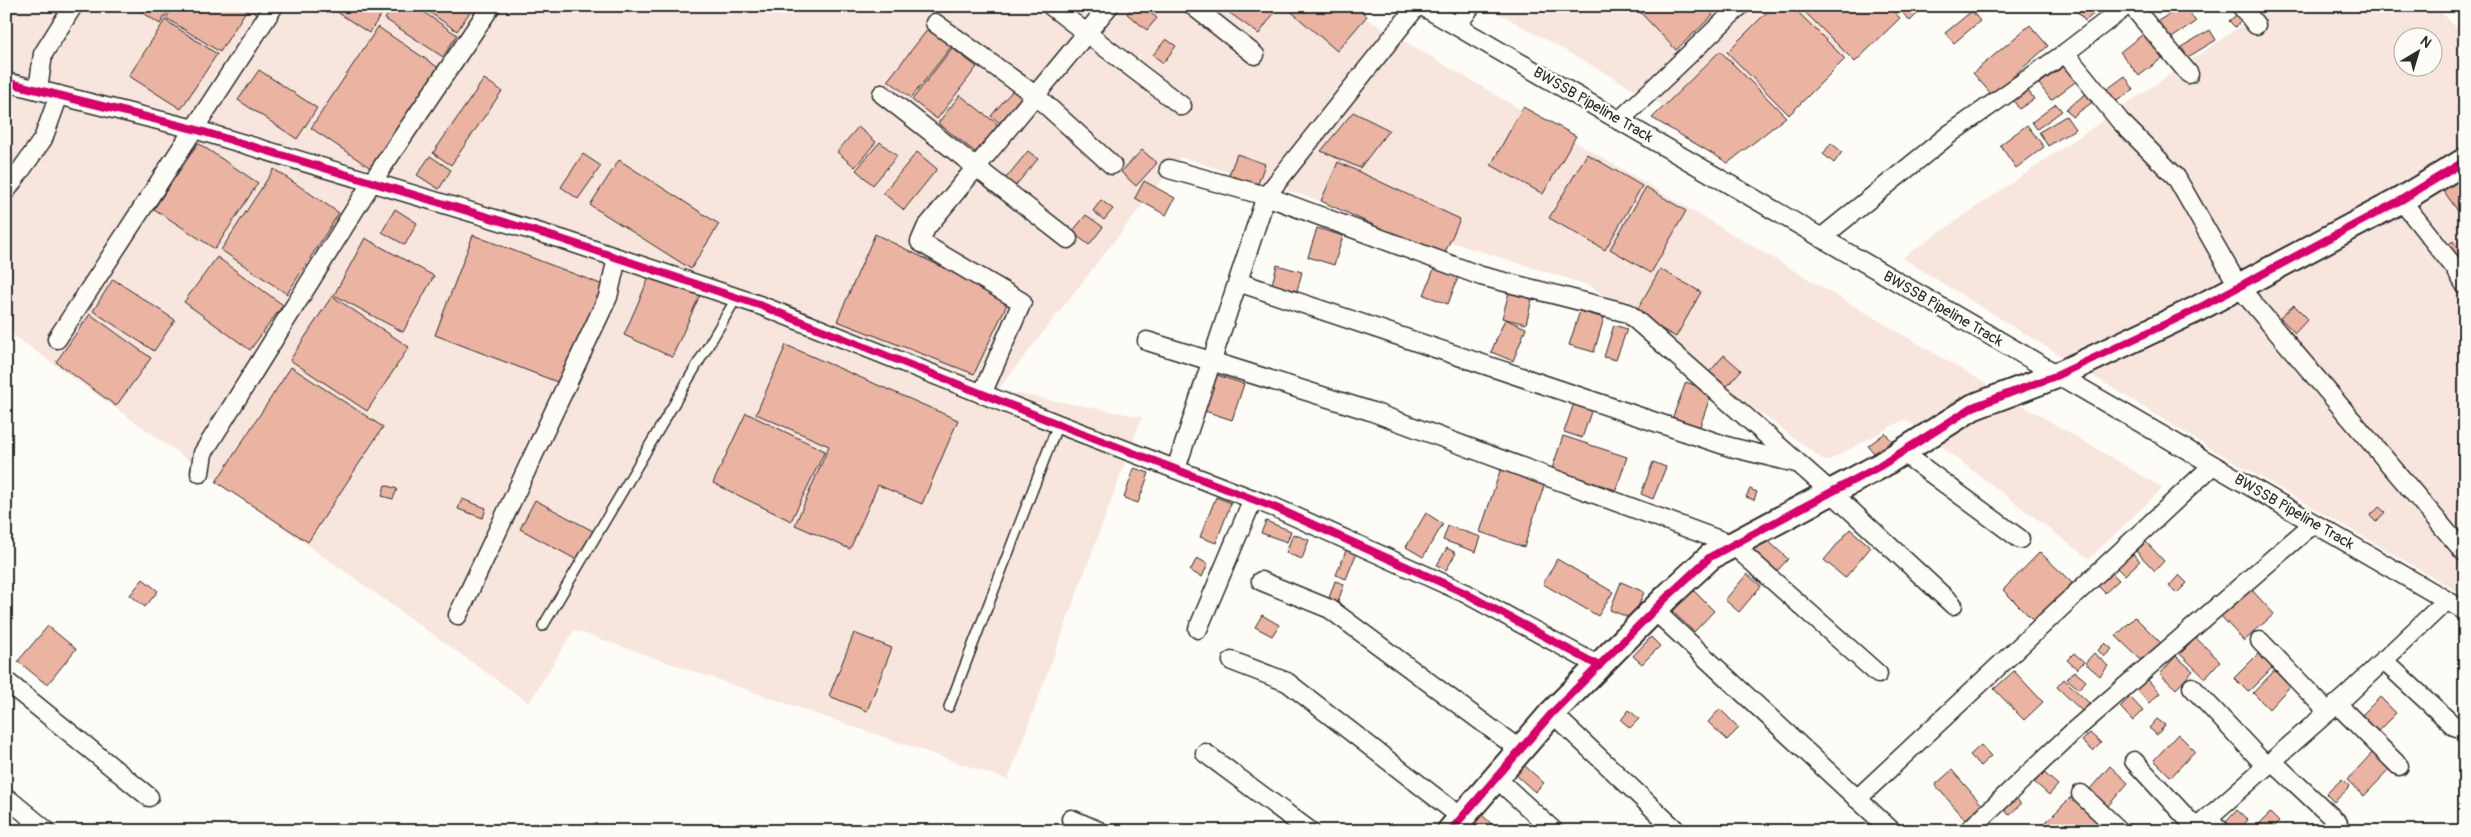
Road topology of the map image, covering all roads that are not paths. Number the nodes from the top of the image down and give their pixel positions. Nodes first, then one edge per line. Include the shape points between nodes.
1 (73, 6) edge
2 (274, 6) edge
3 (491, 6) edge
4 (1051, 6) edge
5 (1109, 6) edge
6 (1193, 6) edge
7 (1417, 6) edge
8 (1422, 6) edge
9 (1471, 6) edge
10 (1740, 6) edge
11 (2126, 6) edge
12 (2132, 6) edge
13 (2241, 6) edge
14 (935, 24) dead end
15 (2256, 25) dead end
16 (1456, 26) junction
17 (1086, 34) junction
18 (2065, 53) junction
19 (1256, 55) dead end
20 (2189, 74) dead end
21 (6, 82) edge
22 (38, 90) junction
23 (882, 94) dead end
24 (59, 96) junction
25 (1036, 96) junction
26 (1182, 106) dead end
27 (1619, 120) junction
28 (194, 129) junction
29 (2465, 161) edge
30 (1112, 165) dead end
31 (975, 168) junction
32 (1169, 169) dead end
33 (372, 182) junction
34 (6, 191) edge
35 (1266, 196) junction
36 (2401, 200) junction
37 (1821, 238) junction
38 (1068, 239) dead end
39 (617, 258) junction
40 (1238, 282) junction
41 (2465, 285) edge
42 (2239, 287) junction
43 (737, 297) junction
44 (57, 339) dead end
45 (1147, 341) dead end
46 (1212, 362) junction
47 (2058, 375) junction
48 (982, 394) junction
49 (1058, 424) junction
50 (1902, 452) junction
51 (1798, 463) junction
52 (2213, 465) junction
53 (1176, 469) junction
54 (200, 473) dead end
55 (1831, 492) junction
56 (1253, 499) junction
57 (2313, 524) junction
58 (2020, 538) dead end
59 (1733, 545) junction
60 (2464, 553) edge
61 (1261, 581) dead end
62 (2446, 600) junction
63 (1953, 605) dead end
64 (1654, 610) junction
65 (2465, 611) edge
66 (458, 616) dead end
67 (543, 626) dead end
68 (1198, 628) dead end
69 (2260, 642) dead end
70 (2384, 660) junction
71 (1232, 661) dead end
72 (1599, 666) junction
73 (1878, 674) dead end
74 (6, 681) edge
75 (2192, 687) dead end
76 (949, 706) dead end
77 (2332, 708) junction
78 (1552, 714) junction
79 (2465, 725) edge
80 (1520, 750) junction
81 (1205, 753) dead end
82 (2134, 762) dead end
83 (2269, 764) junction
84 (2399, 766) dead end
85 (1496, 778) junction
86 (2082, 794) dead end
87 (6, 797) edge
88 (148, 797) dead end
89 (1857, 799) junction
90 (1071, 819) dead end
91 (2338, 823) dead end
92 (1458, 826) edge
93 (2199, 826) edge
94 (1980, 827) edge
95 (47, 831) edge
96 (1099, 831) edge
97 (1310, 831) edge
98 (1554, 831) edge
99 (1676, 831) edge
100 (1892, 831) edge
101 (2120, 831) edge
102 (2221, 831) edge

1 - 22 street via 42,54
2 - 28 street
3 - 33 street
4 - 17 street
5 - 17 street
6 - 19 street
7 - 35 street
8 - 16 street, BWSSB Pipeline Track
9 - 16 street
10 - 27 street
11 - 18 street
12 - 20 street
13 - 15 street
14 - 25 street
16 - 27 street, BWSSB Pipeline Track
17 - 25 street
17 - 26 street
18 - 37 street via 1951,133
18 - 42 street via 2120,121 2176,177
21 - 22 street
22 - 24 street
23 - 31 street
24 - 28 street
24 - 34 street via 43,139
25 - 30 street
25 - 31 street
27 - 37 street, BWSSB Pipeline Track
28 - 33 street
28 - 44 street
29 - 36 street
31 - 38 street
31 - 48 street via 926,228 920,242 1022,302
32 - 35 street
33 - 39 street
33 - 54 street via 203,453
35 - 40 street
35 - 51 street via 1481,276 1628,313
36 - 41 street
36 - 42 street
37 - 47 street, BWSSB Pipeline Track
39 - 43 street
39 - 66 street via 608,298
40 - 46 street
40 - 51 street via 1730,447
42 - 47 street
42 - 60 street
43 - 48 street
43 - 67 lane
45 - 46 street
46 - 53 street
46 - 59 street via 1370,411
47 - 50 street via 1973,407
47 - 52 street, BWSSB Pipeline Track
48 - 49 street
49 - 53 street
49 - 76 lane
50 - 55 street
50 - 58 street
51 - 55 street
52 - 57 street, BWSSB Pipeline Track
52 - 89 street
53 - 56 street
55 - 59 street
55 - 63 street
56 - 68 street
56 - 72 street via 1465,593
57 - 62 street, BWSSB Pipeline Track
57 - 94 street via 2076,729
59 - 64 street via 1710,557
59 - 73 street
61 - 80 street via 1330,609
62 - 65 street, BWSSB Pipeline Track
62 - 70 street
64 - 72 street
64 - 89 street
69 - 77 street
70 - 77 street
70 - 79 street via 2454,726 2460,728
71 - 92 street via 1287,682
72 - 78 street
74 - 88 street
75 - 83 street
77 - 83 street
77 - 84 street
78 - 80 street
78 - 99 street
80 - 85 street
81 - 97 street
82 - 93 street
83 - 91 street
83 - 93 street
85 - 92 street
85 - 98 street
86 - 101 street
87 - 95 street
89 - 100 street
90 - 96 street
93 - 102 street

